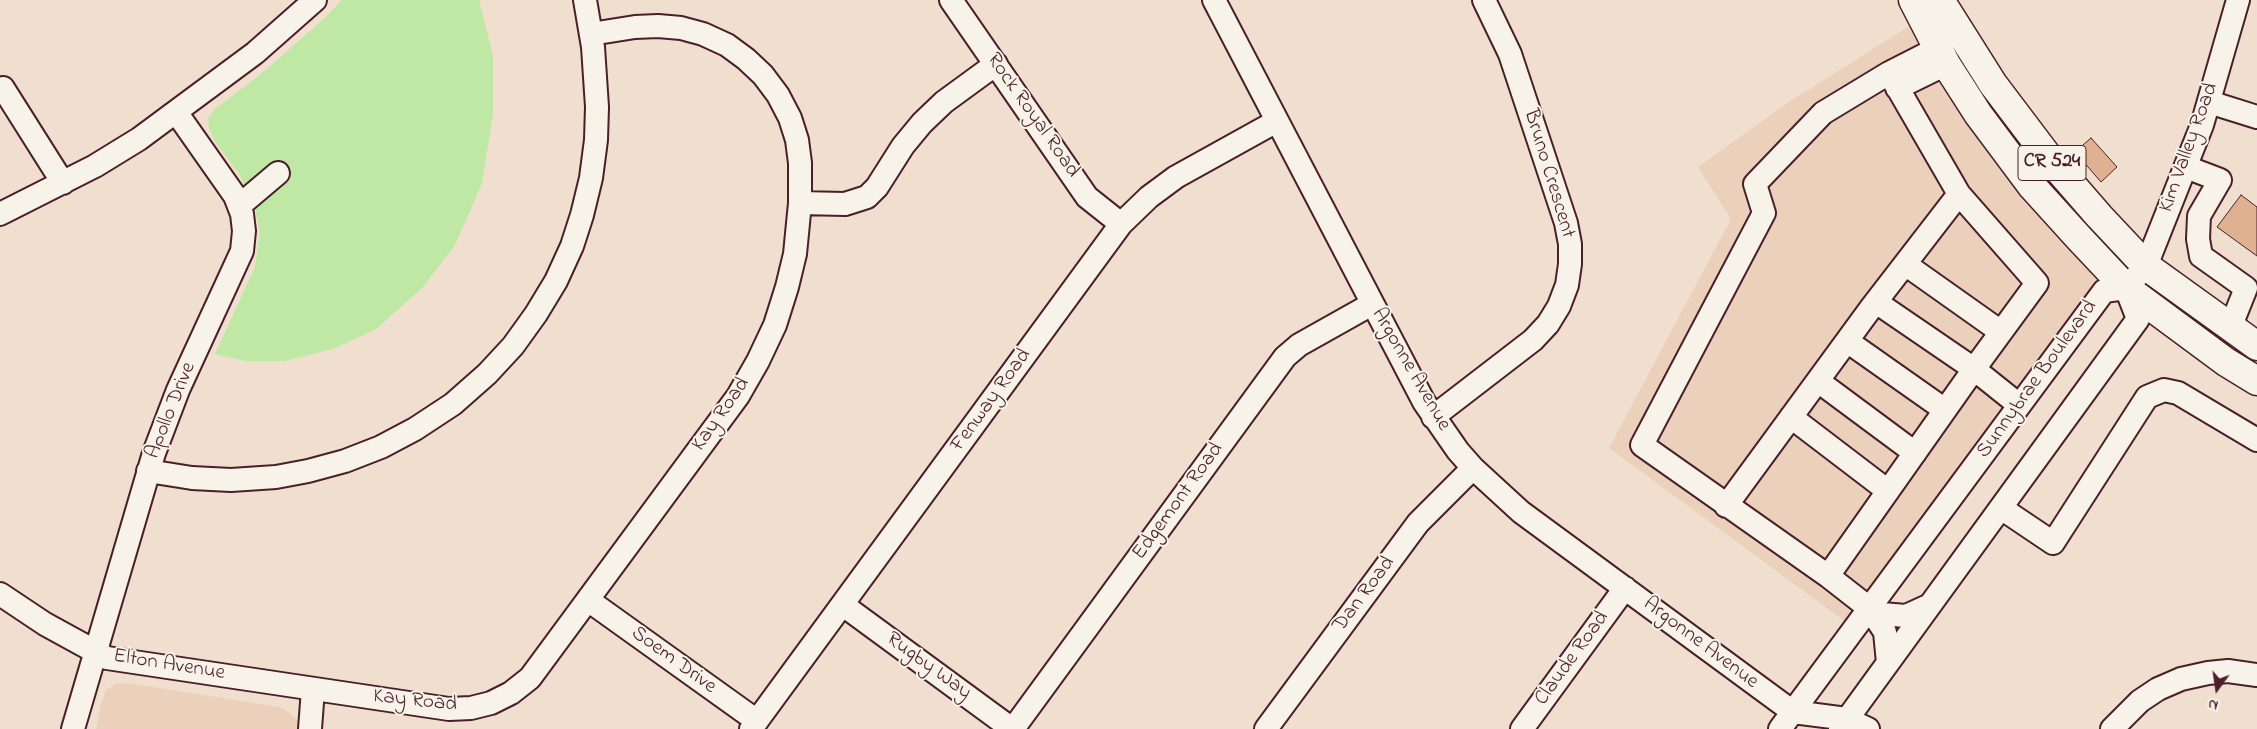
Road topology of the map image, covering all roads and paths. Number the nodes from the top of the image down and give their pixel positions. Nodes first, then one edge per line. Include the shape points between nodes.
1 (315, 0) edge
2 (585, 0) edge
3 (951, 0) edge
4 (1214, 0) edge
5 (1484, 0) edge
6 (1913, 0) edge
7 (1940, 0) edge
8 (2238, 0) edge
9 (591, 34) junction
10 (1971, 50) junction
11 (1942, 56) junction
12 (996, 64) junction
13 (1893, 81) junction
14 (1993, 84) junction
15 (3, 88) dead end
16 (2209, 102) junction
17 (176, 112) junction
18 (1978, 114) junction
19 (2257, 118) edge
20 (1277, 121) junction
21 (2186, 167) junction
22 (278, 173) dead end
23 (62, 183) junction
24 (1960, 194) junction
25 (800, 203) junction
26 (239, 206) junction
27 (0, 214) edge
28 (1121, 224) junction
29 (1905, 264) junction
30 (2146, 266) junction
31 (2126, 288) junction
32 (1876, 302) junction
33 (1372, 304) junction
34 (2230, 328) junction
35 (2001, 332) junction
36 (1847, 341) junction
37 (2257, 346) edge
38 (1974, 369) junction
39 (1818, 380) junction
40 (2257, 381) edge
41 (2019, 405) junction
42 (1945, 410) junction
43 (1433, 416) junction
44 (1791, 417) junction
45 (2257, 440) edge
46 (1915, 453) junction
47 (1473, 468) junction
48 (148, 471) junction
49 (1888, 491) junction
50 (1726, 506) junction
51 (2001, 508) junction
52 (1828, 576) junction
53 (1625, 588) junction
54 (0, 594) edge
55 (588, 600) junction
56 (843, 605) junction
57 (1930, 605) junction
58 (1869, 608) junction
59 (95, 651) junction
60 (1888, 663) junction
61 (2257, 675) edge
62 (313, 689) junction
63 (1786, 721) edge
64 (1843, 724) edge
65 (754, 725) edge
66 (72, 729) edge
67 (310, 729) edge
68 (1012, 729) edge
69 (1266, 729) edge
70 (1522, 729) edge
71 (1868, 729) edge
72 (2112, 729) edge

1 - 17 street via 255,53
2 - 9 street
3 - 12 street, Rock Royal Road
4 - 20 street, Argonne Avenue
5 - 43 street, Bruno Crescent via 1510,54 1566,223 1570,264 1567,285 1548,324 1533,340
6 - 11 main road, CR 524
7 - 10 main road, CR 524
8 - 16 street, Kim Valley Road
9 - 25 street, Kay Road via 635,26 681,28 727,45 746,59 778,95 790,118 800,163
9 - 48 street via 597,107 596,140 582,215 556,281 513,346 487,374 453,404 415,429 345,461 276,477 231,480
10 - 11 main road
10 - 14 main road, CR 524
11 - 13 street
11 - 18 main road, CR 524
12 - 25 street via 944,102 922,123 903,146 877,188 866,197 845,204
12 - 28 street, Rock Royal Road via 1087,197
13 - 24 street
13 - 50 street via 1823,112 1754,184 1764,213 1642,445
14 - 18 main road
14 - 30 main road, CR 524 via 2052,162
15 - 23 street
16 - 19 street
16 - 21 street, Kim Valley Road
17 - 23 street via 139,139
17 - 26 street, Apollo Drive
18 - 31 main road, CR 524 via 2031,185
20 - 28 street, Fenway Road via 1176,177
20 - 33 street, Argonne Avenue
21 - 30 street, Kim Valley Road
21 - 34 street via 2220,180 2199,216 2198,239 2201,256 2246,288
22 - 26 street
23 - 27 street
24 - 29 street
24 - 35 street via 2037,282
25 - 55 street, Kay Road via 795,254 787,287 775,325 758,362 738,396
26 - 48 street, Apollo Drive via 244,231 242,251 178,390
28 - 56 street, Fenway Road
29 - 32 street
29 - 35 street
30 - 31 street, Kim Valley Road
30 - 34 main road, CR 524
31 - 40 main road, CR 524
31 - 41 street, Sunnybrae Boulevard via 2104,291
31 - 51 street, Sunnybrae Boulevard via 2138,320
32 - 36 street
32 - 38 street
33 - 43 street, Argonne Avenue
33 - 68 street, Edgemont Road via 1299,345 1285,357
34 - 37 main road, CR 524
35 - 38 street
36 - 39 street
36 - 42 street
38 - 41 street
38 - 42 street
39 - 44 street
39 - 46 street
41 - 58 street, Sunnybrae Boulevard
42 - 46 street
43 - 47 street, Argonne Avenue
44 - 49 street
44 - 50 street
45 - 51 street via 2178,393 2164,390 2146,397 2053,543
46 - 49 street
47 - 53 street, Argonne Avenue via 1521,512
47 - 69 street, Dan Road via 1418,523
48 - 59 street, Apollo Drive
49 - 52 street
50 - 52 street
51 - 57 street, Sunnybrae Boulevard
52 - 58 street
53 - 63 street, Argonne Avenue
53 - 70 street, Claude Road
54 - 59 street, Elton Avenue via 45,624
55 - 62 street, Kay Road via 530,678 491,703 449,709
55 - 65 street, Soem Drive
56 - 65 street, Fenway Road
56 - 68 street, Rugby Way
57 - 58 street via 1906,616 1882,614
57 - 60 street, Sunnybrae Boulevard
58 - 60 street via 1885,632
58 - 63 street, Sunnybrae Boulevard
59 - 62 street, Elton Avenue via 108,658
59 - 66 street, Apollo Drive
60 - 64 street, Sunnybrae Boulevard
61 - 72 street via 2208,672 2181,679 2140,701
62 - 67 street
63 - 64 street, Argonne Avenue
64 - 71 street, Argonne Avenue

